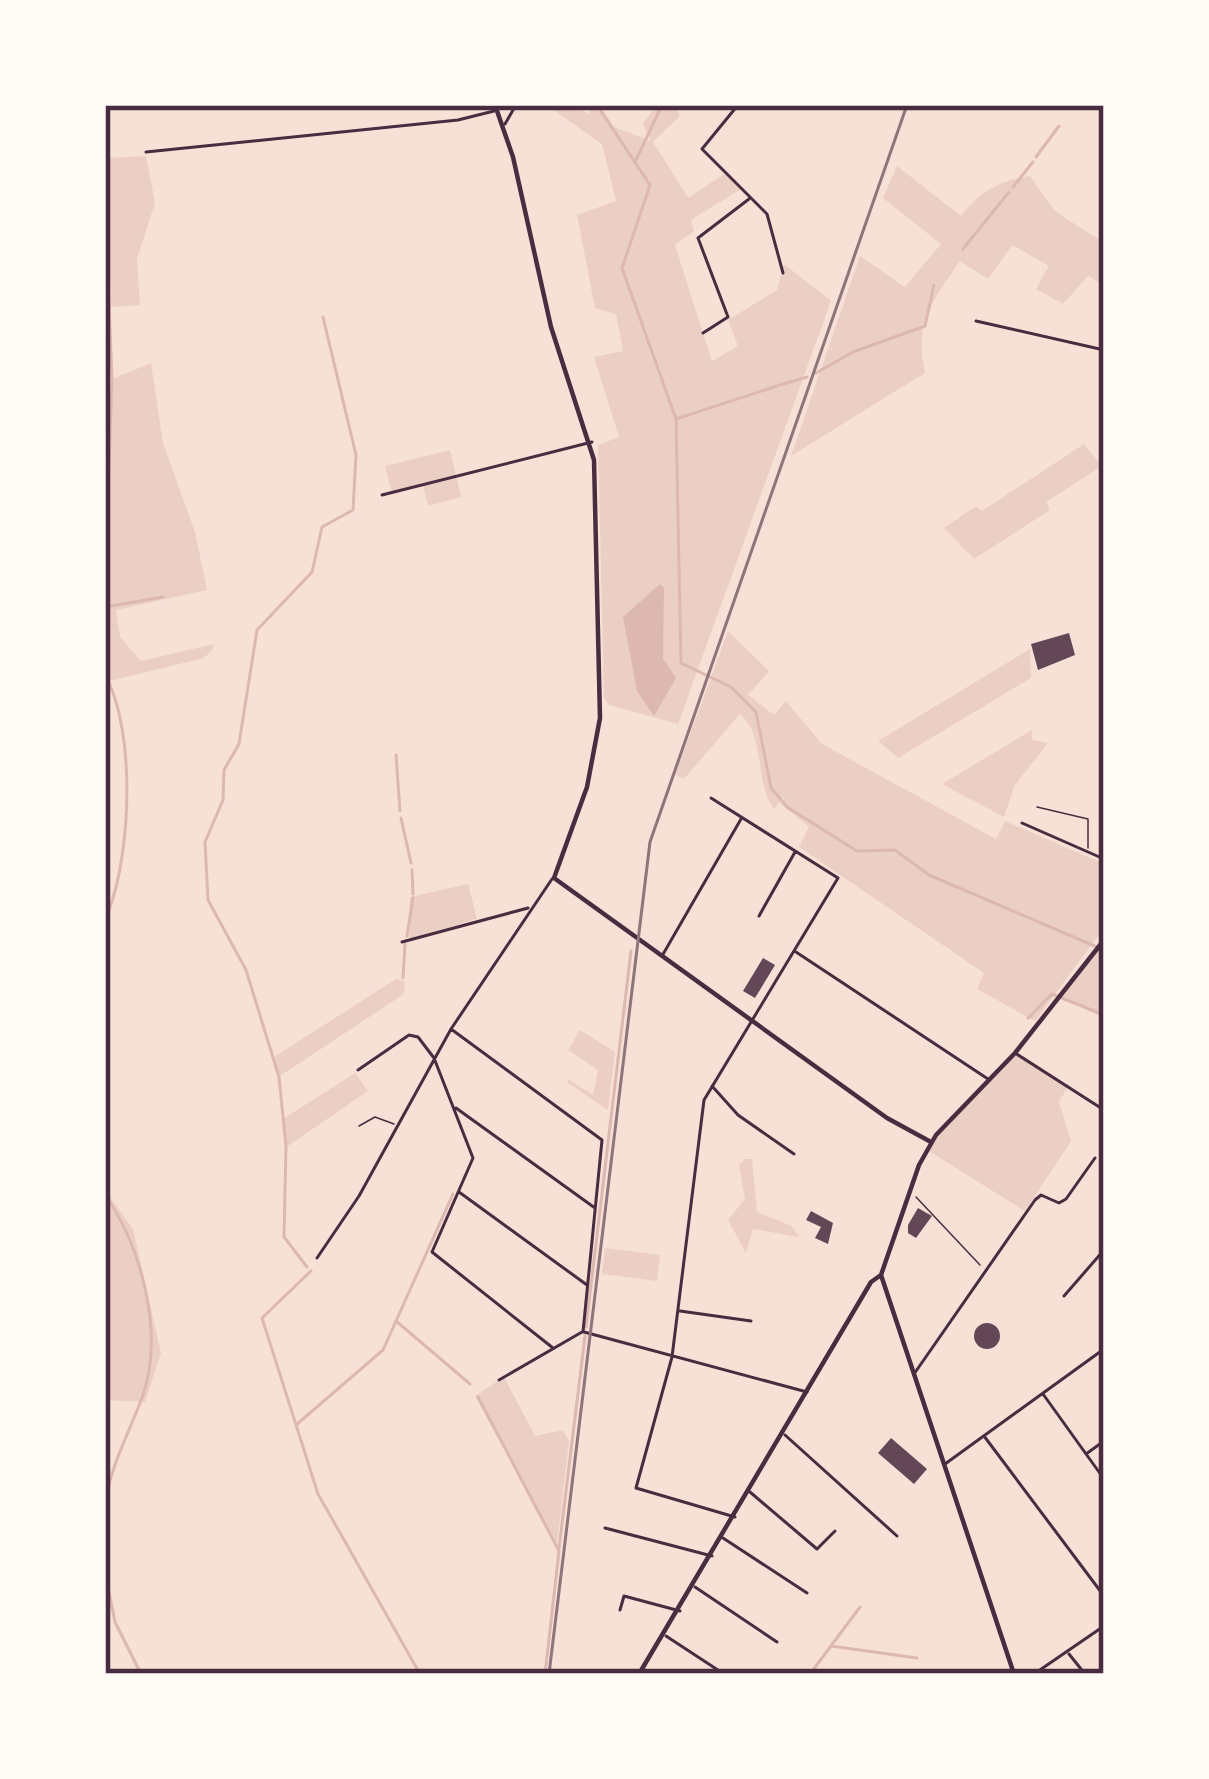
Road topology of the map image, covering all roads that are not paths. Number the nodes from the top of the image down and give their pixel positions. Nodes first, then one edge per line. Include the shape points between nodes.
1 (516, 105) edge
2 (738, 105) edge
3 (495, 108) edge
4 (503, 126) junction
5 (146, 152) dead end
6 (751, 196) junction
7 (783, 273) dead end
8 (976, 321) dead end
9 (703, 334) dead end
10 (1104, 350) edge
11 (592, 442) junction
12 (382, 495) dead end
13 (711, 798) dead end
14 (1037, 807) dead end
15 (742, 818) junction
16 (1022, 823) dead end
17 (795, 850) junction
18 (1088, 852) junction
19 (1104, 860) edge
20 (554, 878) junction
21 (530, 908) junction
22 (759, 916) dead end
23 (402, 942) dead end
24 (1100, 946) edge
25 (794, 951) junction
26 (662, 956) junction
27 (751, 1020) junction
28 (451, 1029) junction
29 (1015, 1053) junction
30 (434, 1058) junction
31 (358, 1070) dead end
32 (989, 1080) junction
33 (711, 1084) junction
34 (454, 1107) junction
35 (1104, 1110) edge
36 (359, 1126) dead end
37 (397, 1126) junction
38 (931, 1142) junction
39 (794, 1154) dead end
40 (1095, 1158) dead end
41 (459, 1192) junction
42 (596, 1209) junction
43 (1104, 1250) edge
44 (317, 1258) dead end
45 (881, 1275) junction
46 (588, 1286) junction
47 (1064, 1296) dead end
48 (678, 1311) junction
49 (751, 1321) dead end
50 (584, 1332) junction
51 (553, 1348) junction
52 (1104, 1349) edge
53 (671, 1357) junction
54 (914, 1376) junction
55 (499, 1380) dead end
56 (808, 1392) junction
57 (1043, 1394) junction
58 (783, 1434) junction
59 (984, 1436) junction
60 (1104, 1441) edge
61 (1086, 1454) junction
62 (944, 1465) junction
63 (1104, 1479) edge
64 (750, 1492) junction
65 (735, 1517) junction
66 (605, 1528) dead end
67 (835, 1531) dead end
68 (897, 1536) dead end
69 (723, 1538) junction
70 (712, 1556) junction
71 (695, 1586) junction
72 (807, 1593) dead end
73 (1104, 1596) edge
74 (620, 1610) dead end
75 (680, 1611) junction
76 (1104, 1626) edge
77 (666, 1636) junction
78 (777, 1642) dead end
79 (1068, 1652) junction
80 (639, 1674) edge
81 (724, 1674) edge
82 (1015, 1674) edge
83 (1034, 1674) edge
84 (1084, 1674) edge

1 - 4 street
2 - 6 street via 702,149
3 - 4 street
3 - 5 street via 458,120
4 - 11 street via 550,327
6 - 7 street via 770,221
6 - 9 street via 698,238 728,316
8 - 10 street
11 - 12 street
11 - 20 street via 601,676 587,787
13 - 15 street
14 - 18 lane via 1088,819
15 - 17 street
15 - 26 street
16 - 18 street
17 - 22 street
17 - 25 street via 838,878
18 - 19 street
20 - 21 street
20 - 26 street
21 - 23 street
21 - 28 street
24 - 29 street
25 - 27 street
25 - 32 street
26 - 27 street
27 - 33 street
27 - 38 street
28 - 30 street
28 - 42 street via 602,1140
29 - 32 street
29 - 35 street
30 - 31 street via 410,1035
30 - 34 street
30 - 37 street
32 - 38 street
33 - 39 street via 731,1109
33 - 48 street via 700,1116
34 - 41 street via 473,1158
34 - 42 street
36 - 37 lane via 374,1117
37 - 44 street
38 - 45 street
40 - 54 street via 1066,1199 1035,1200
41 - 46 street
41 - 51 street via 432,1252
42 - 46 street
43 - 47 street
45 - 54 street
45 - 56 street
46 - 50 street
48 - 49 street
48 - 53 street
50 - 51 street
50 - 53 street
51 - 55 street
52 - 57 street
53 - 56 street
53 - 65 street via 636,1488
54 - 62 street
56 - 58 street
57 - 59 street
57 - 61 street
58 - 64 street
58 - 68 street
59 - 62 street
59 - 73 street
60 - 61 street
61 - 63 street
62 - 82 street
64 - 65 street
64 - 67 street via 817,1549
65 - 69 street
66 - 70 street
69 - 70 street
69 - 72 street
70 - 71 street
71 - 75 street
71 - 78 street
74 - 75 street via 624,1596
75 - 77 street
76 - 79 street
77 - 80 street
77 - 81 street
79 - 83 street
79 - 84 street

